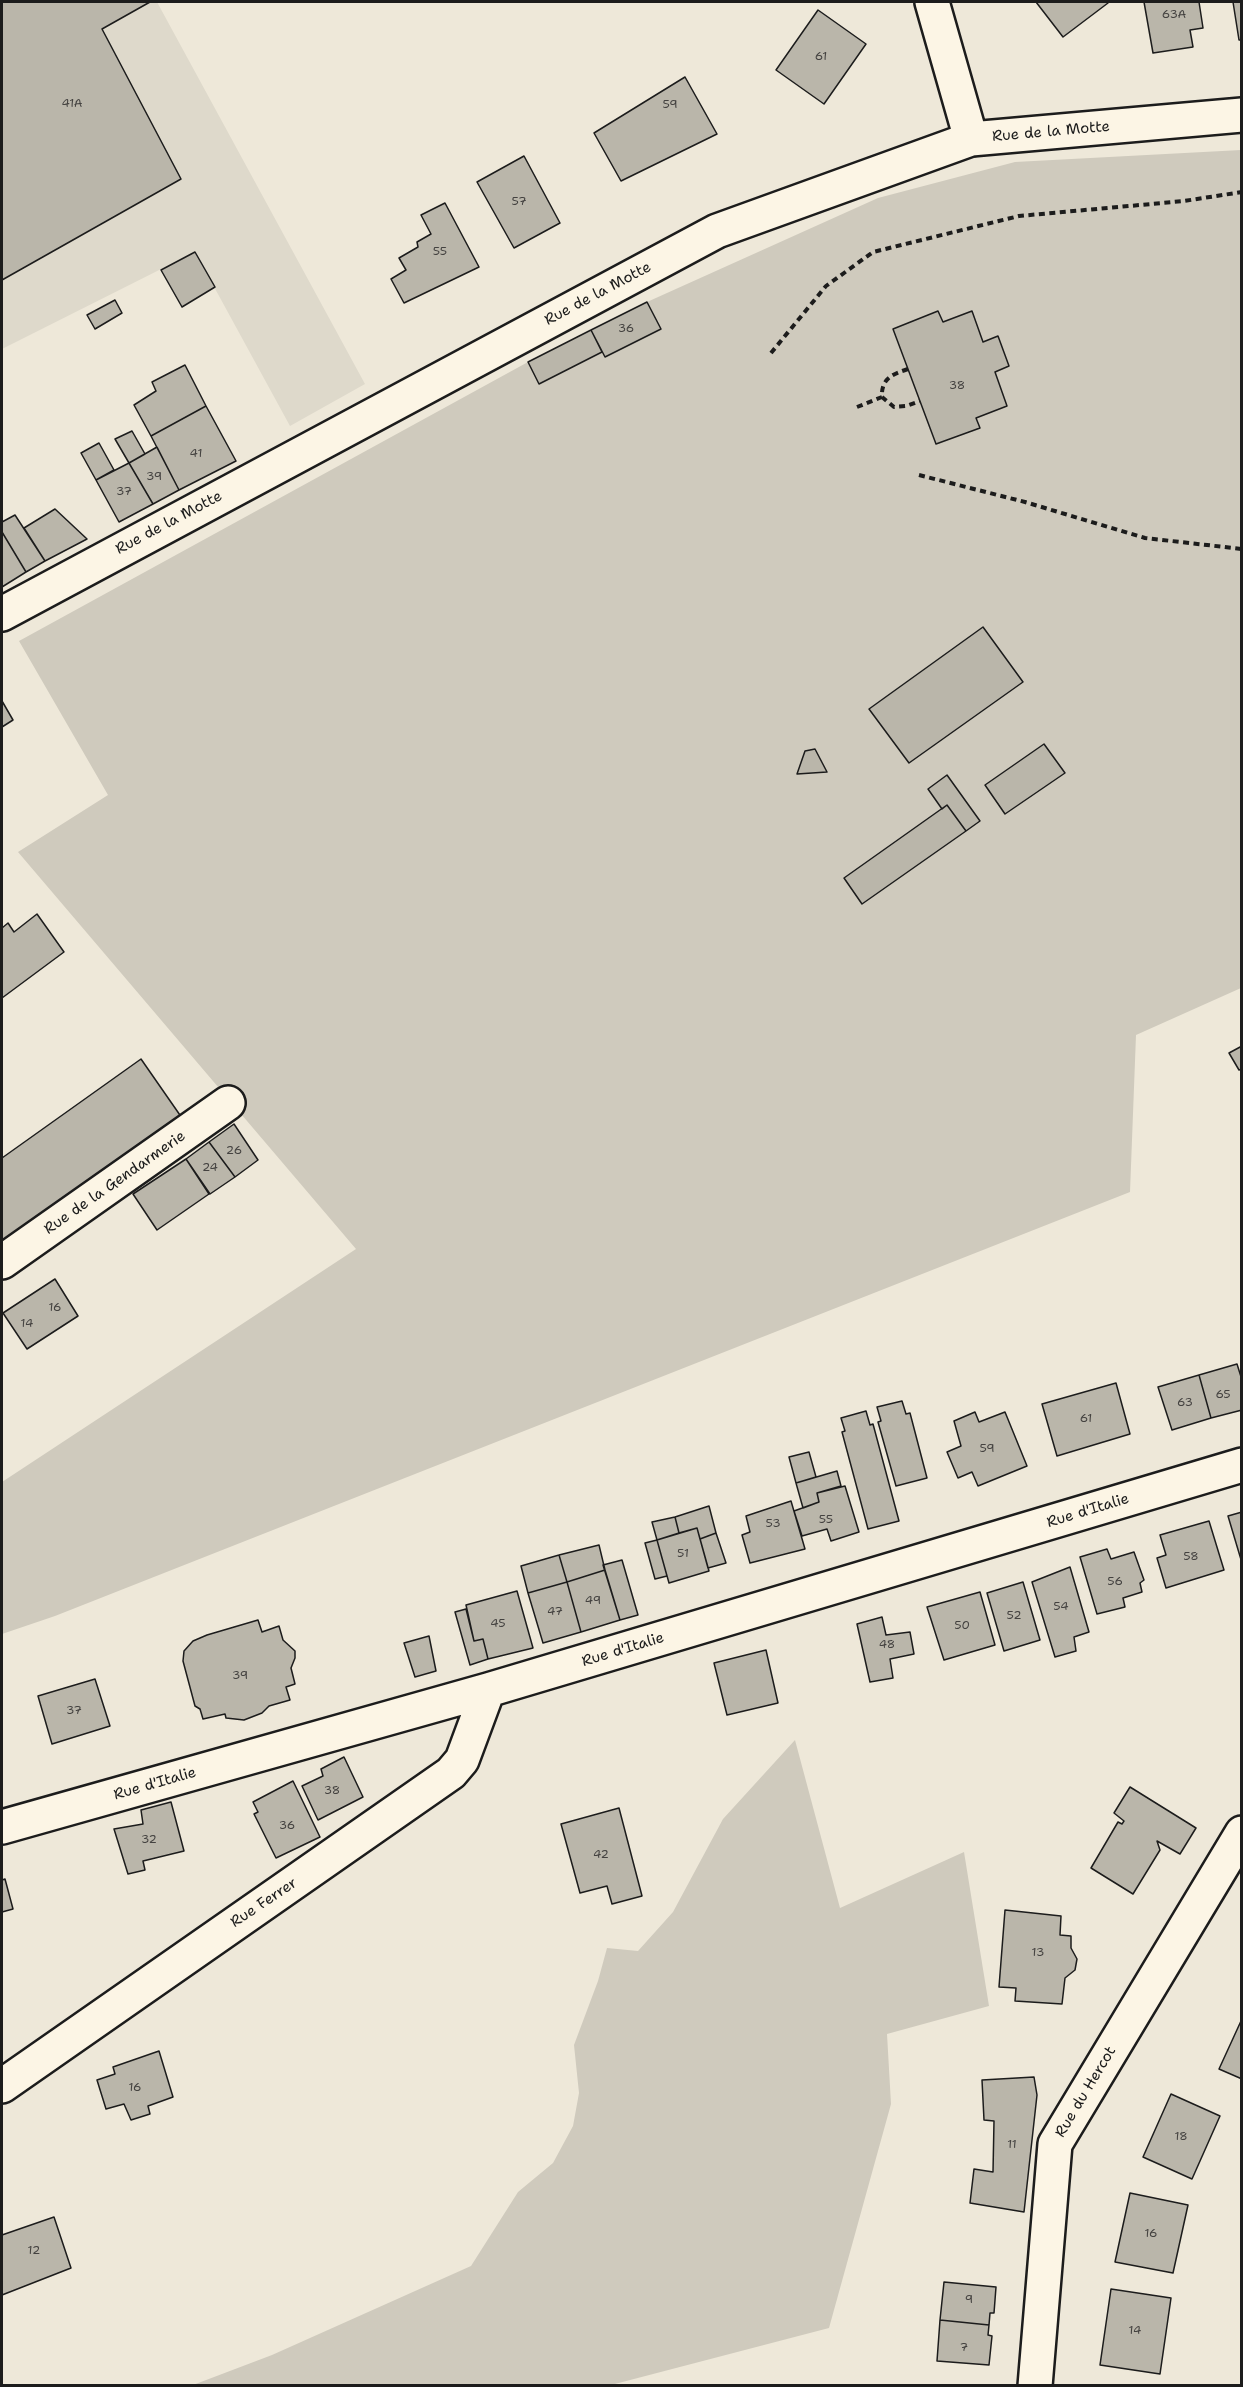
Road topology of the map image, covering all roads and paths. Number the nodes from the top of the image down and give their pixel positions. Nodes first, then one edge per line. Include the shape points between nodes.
1 (932, 2) edge
2 (1242, 115) edge
3 (971, 138) junction
4 (1242, 192) edge
5 (771, 353) dead end
6 (908, 369) dead end
7 (882, 397) junction
8 (920, 401) dead end
9 (857, 407) dead end
10 (919, 475) dead end
11 (1242, 549) edge
12 (2, 614) edge
13 (228, 1103) dead end
14 (2, 1262) edge
15 (1242, 1466) edge
16 (488, 1690) junction
17 (2, 1827) edge
18 (1242, 1833) edge
19 (2, 2086) edge
20 (1035, 2385) edge

1 - 3 street
2 - 3 street, Rue de la Motte
3 - 12 street, Rue de la Motte via 717,231
4 - 5 path via 1019,216 873,252 826,286
6 - 7 path via 884,382
7 - 8 path via 894,407
7 - 9 path
10 - 11 path via 1145,538
13 - 14 street, Rue de la Gendarmerie
15 - 16 street, Rue d'Italie
16 - 17 street, Rue d'Italie
16 - 19 street, Rue Ferrer via 462,1760 451,1773
18 - 20 street, Rue du Hercot via 1055,2144

